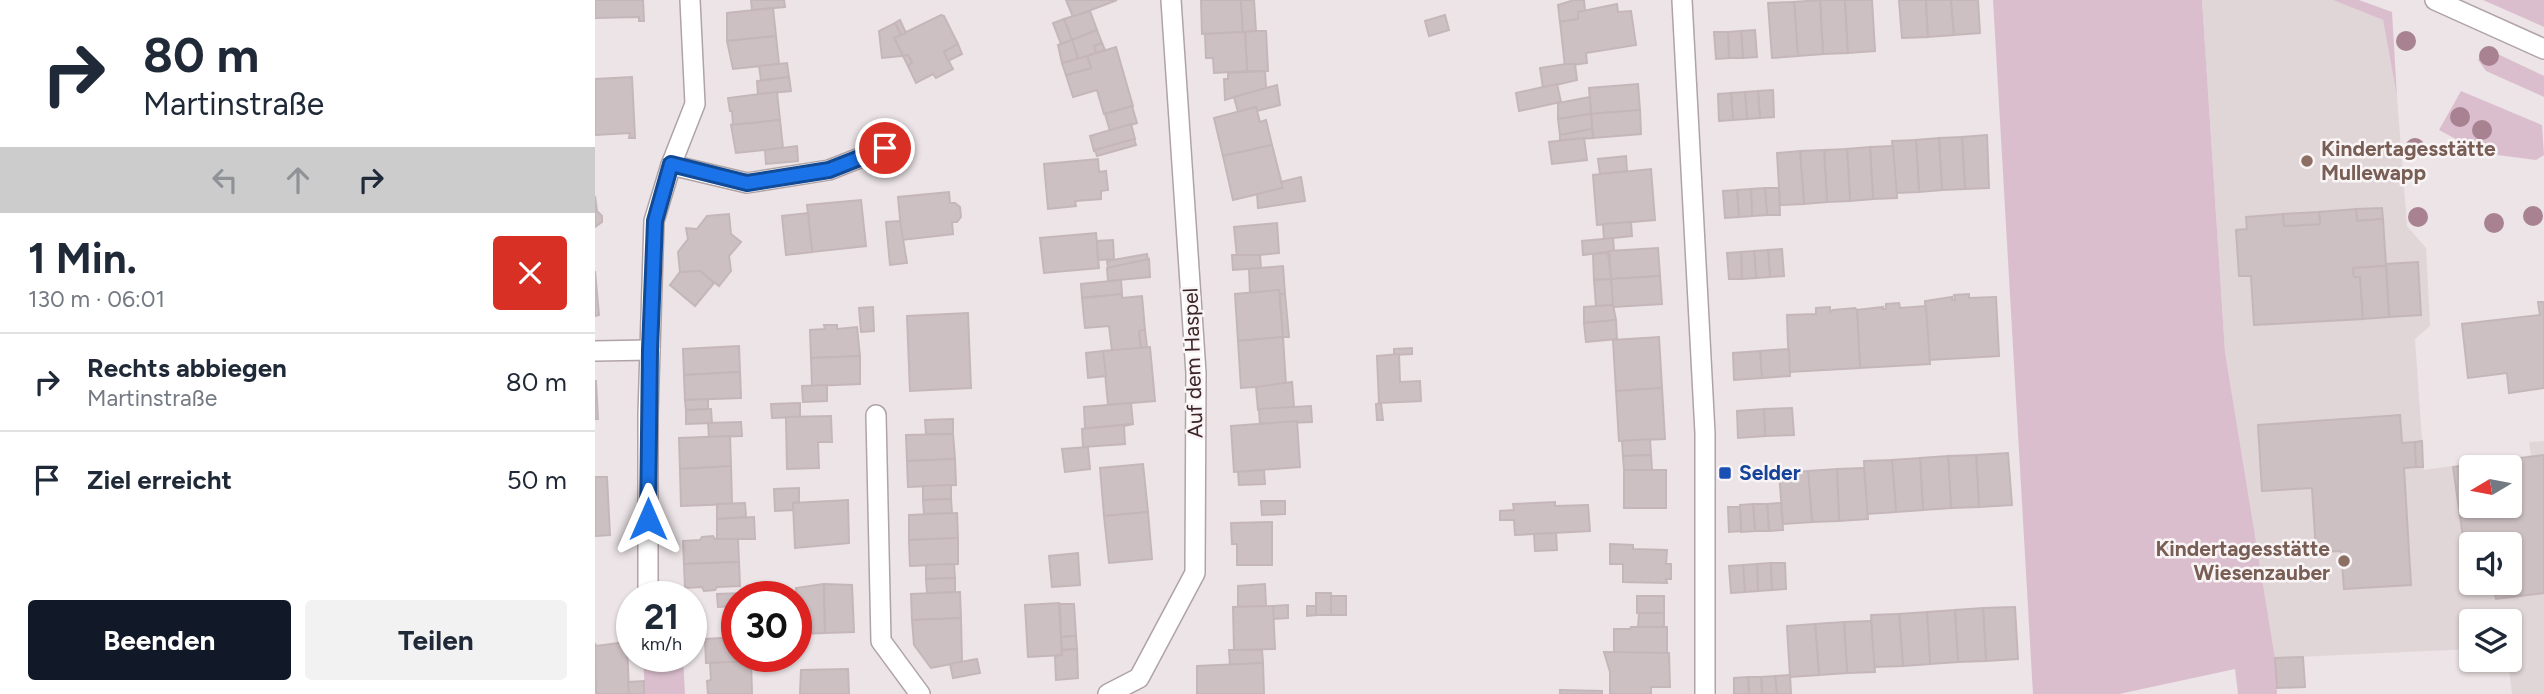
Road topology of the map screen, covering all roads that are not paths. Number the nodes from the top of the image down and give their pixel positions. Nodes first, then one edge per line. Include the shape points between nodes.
1 (690, 0) edge
2 (1171, 0) edge
3 (1682, 0) edge
4 (2435, 0) edge
5 (2544, 49) edge
6 (885, 148) dead end
7 (671, 164) junction
8 (650, 350) junction
9 (595, 351) edge
10 (876, 415) dead end
11 (648, 581) edge
12 (920, 694) edge
13 (1108, 694) edge
14 (1705, 694) edge

1 - 7 street via 695,104
2 - 13 street, Auf dem Haspel via 1196,373 1195,573 1139,678
3 - 14 street via 1705,433
4 - 5 street
6 - 7 street via 829,170 747,183
7 - 8 street via 655,221
8 - 9 street
8 - 11 street
10 - 12 street via 881,641

